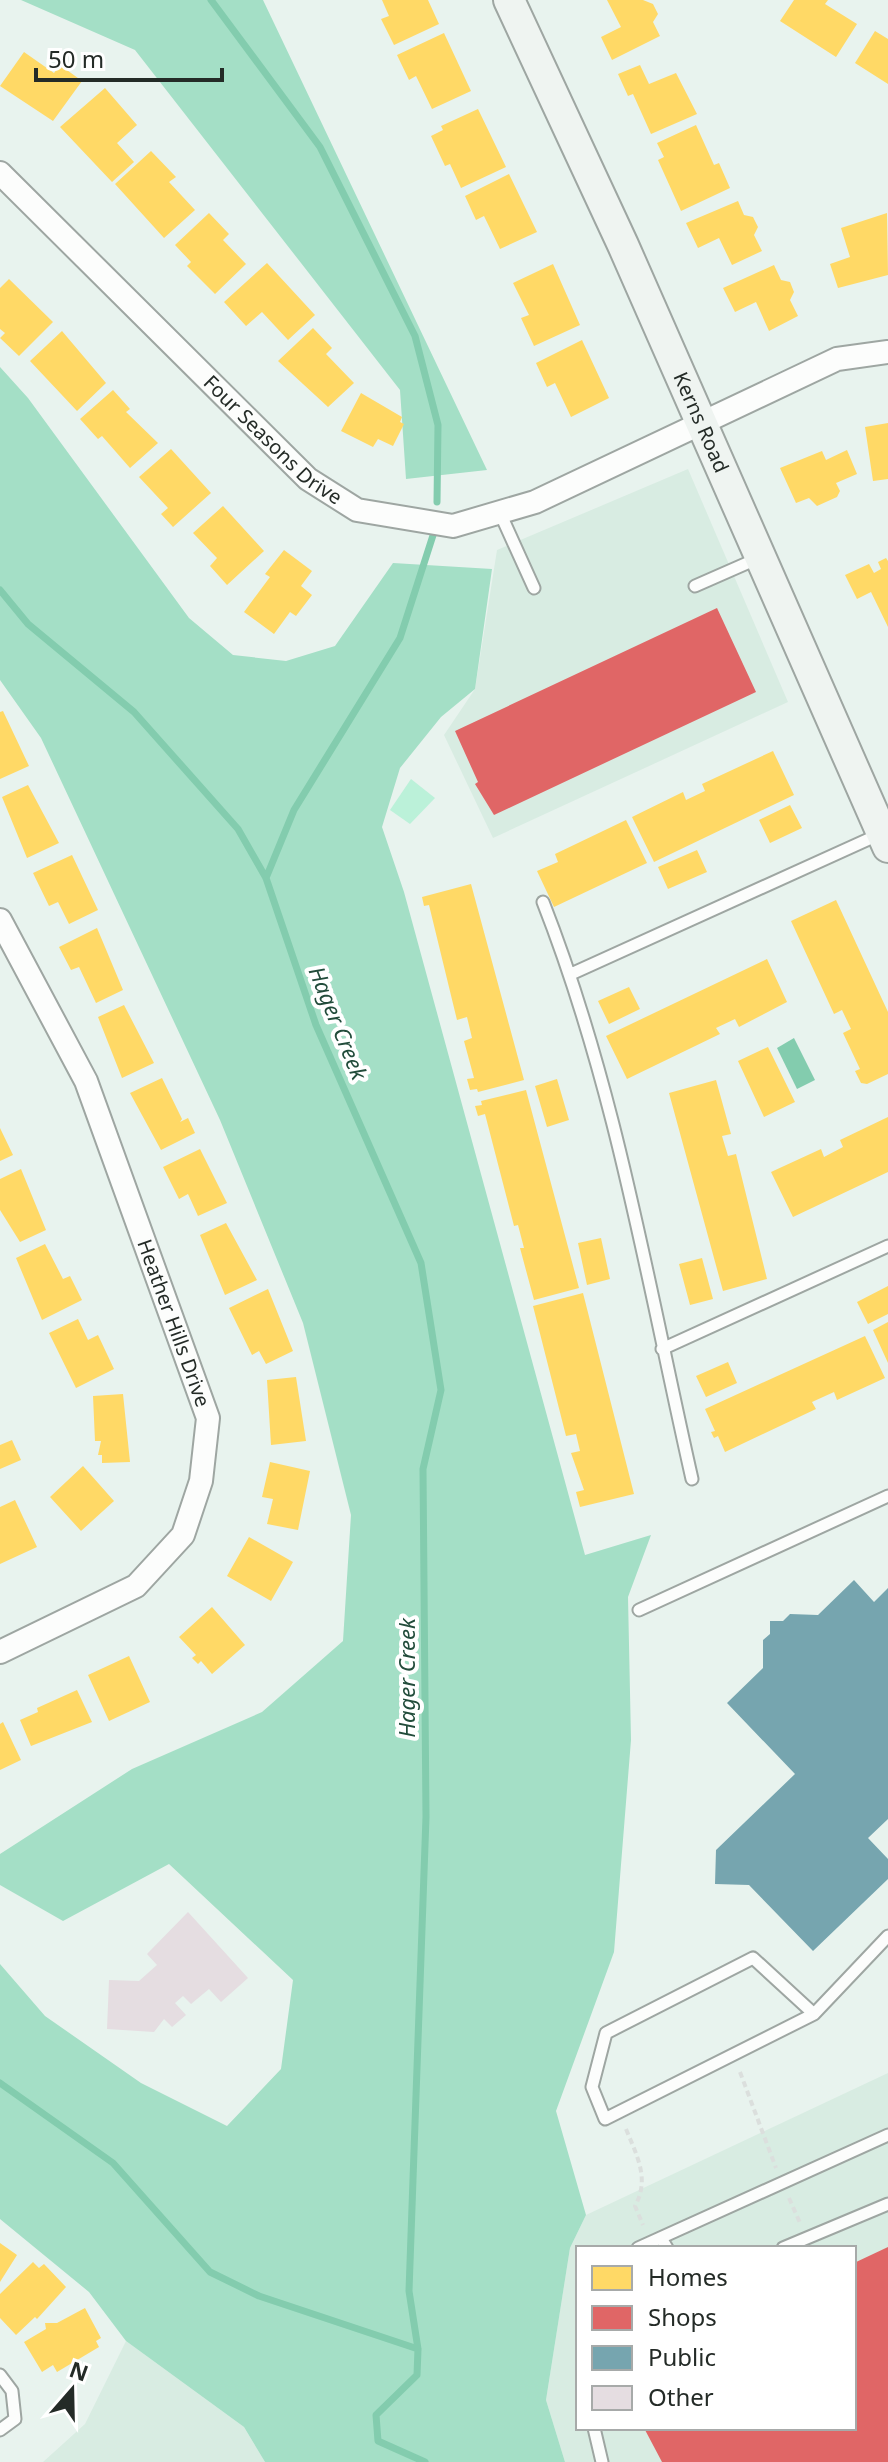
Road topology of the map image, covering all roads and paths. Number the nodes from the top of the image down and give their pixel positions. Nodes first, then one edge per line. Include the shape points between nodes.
1 (509, 0) edge
2 (0, 173) edge
3 (888, 352) edge
4 (702, 421) junction
5 (500, 513) junction
6 (761, 557) junction
7 (695, 586) dead end
8 (534, 588) dead end
9 (885, 840) edge
10 (543, 902) dead end
11 (0, 920) edge
12 (571, 974) junction
13 (888, 1246) edge
14 (662, 1349) junction
15 (692, 1479) dead end
16 (888, 1497) edge
17 (639, 1610) dead end
18 (0, 1652) edge
19 (888, 1936) edge
20 (814, 2014) junction
21 (732, 2055) junction
22 (620, 2112) junction
23 (888, 2135) edge
24 (767, 2149) dead end
25 (888, 2204) edge
26 (635, 2206) dead end
27 (664, 2243) edge
28 (788, 2246) edge
29 (0, 2375) edge
30 (0, 2430) edge
31 (594, 2430) edge
32 (602, 2462) edge

1 - 4 street, Kerns Road
2 - 5 street, Four Seasons Drive via 308,479 357,510 453,526
3 - 4 street, Four Seasons Drive via 837,359
4 - 5 street, Four Seasons Drive via 535,502
4 - 6 street, Kerns Road
5 - 8 lane
6 - 7 lane
6 - 9 street, Kerns Road
9 - 12 lane
10 - 12 lane
11 - 18 street, Heather Hills Drive via 86,1081 208,1418 201,1481 183,1535 136,1586
12 - 14 lane via 612,1111
13 - 14 lane
14 - 15 lane
16 - 17 lane
19 - 20 lane
20 - 21 lane
20 - 22 lane via 753,1958 606,2033 592,2087 605,2119
21 - 22 lane
21 - 24 path
22 - 26 path via 643,2171
23 - 27 lane
25 - 28 lane
29 - 30 lane via 12,2391 15,2419
31 - 32 lane

